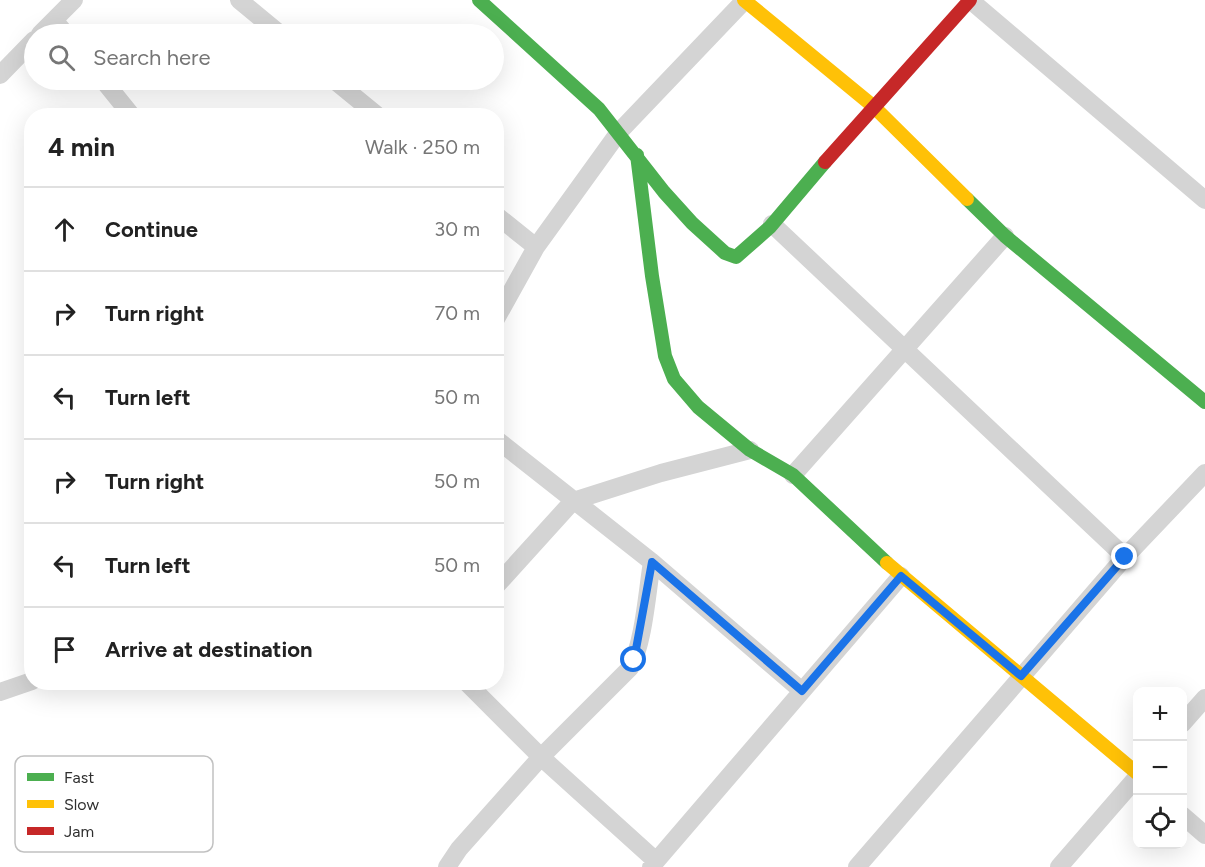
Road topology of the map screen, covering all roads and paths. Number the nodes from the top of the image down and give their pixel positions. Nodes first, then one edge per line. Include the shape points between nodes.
1 (74, 0) edge
2 (239, 0) edge
3 (479, 0) edge
4 (744, 0) edge
5 (969, 0) edge
6 (62, 24) edge
7 (268, 24) edge
8 (24, 50) edge
9 (0, 75) edge
10 (111, 90) edge
11 (346, 90) edge
12 (873, 106) junction
13 (126, 108) edge
14 (368, 108) edge
15 (619, 132) junction
16 (637, 155) junction
17 (1205, 200) edge
18 (504, 221) edge
19 (772, 224) junction
20 (1005, 236) junction
21 (536, 247) junction
22 (504, 305) edge
23 (904, 349) junction
24 (1205, 402) edge
25 (504, 445) edge
26 (750, 450) junction
27 (1205, 473) edge
28 (793, 475) junction
29 (573, 501) junction
30 (1125, 557) junction
31 (652, 562) junction
32 (901, 576) junction
33 (504, 577) edge
34 (1021, 676) junction
35 (24, 684) edge
36 (474, 690) edge
37 (802, 691) junction
38 (0, 692) edge
39 (1205, 699) edge
40 (1187, 719) edge
41 (541, 757) junction
42 (1133, 772) edge
43 (1133, 780) edge
44 (1187, 819) edge
45 (1205, 835) edge
46 (653, 864) edge
47 (860, 865) edge
48 (447, 867) edge
49 (1059, 867) edge

1 - 6 street
2 - 7 street
3 - 15 street via 599,109
4 - 12 street
4 - 15 street
5 - 12 street
5 - 17 street
8 - 9 street
10 - 13 street
11 - 14 street
12 - 19 street
12 - 20 street
15 - 16 street
15 - 21 street
16 - 19 street via 664,192 725,253 736,257
16 - 26 street via 665,357 683,391
18 - 21 street
19 - 23 street
20 - 23 street
20 - 24 street
21 - 22 street
23 - 28 street
23 - 30 street
25 - 29 street
26 - 28 street
26 - 29 street
27 - 30 street
28 - 32 street
29 - 31 street
29 - 33 street
30 - 34 street
31 - 37 street
31 - 41 street via 630,668
32 - 34 street
32 - 37 street
34 - 42 street
34 - 47 street
35 - 38 street
36 - 41 street
37 - 46 street
39 - 40 street
41 - 46 street
41 - 48 street
43 - 49 street
44 - 45 street

